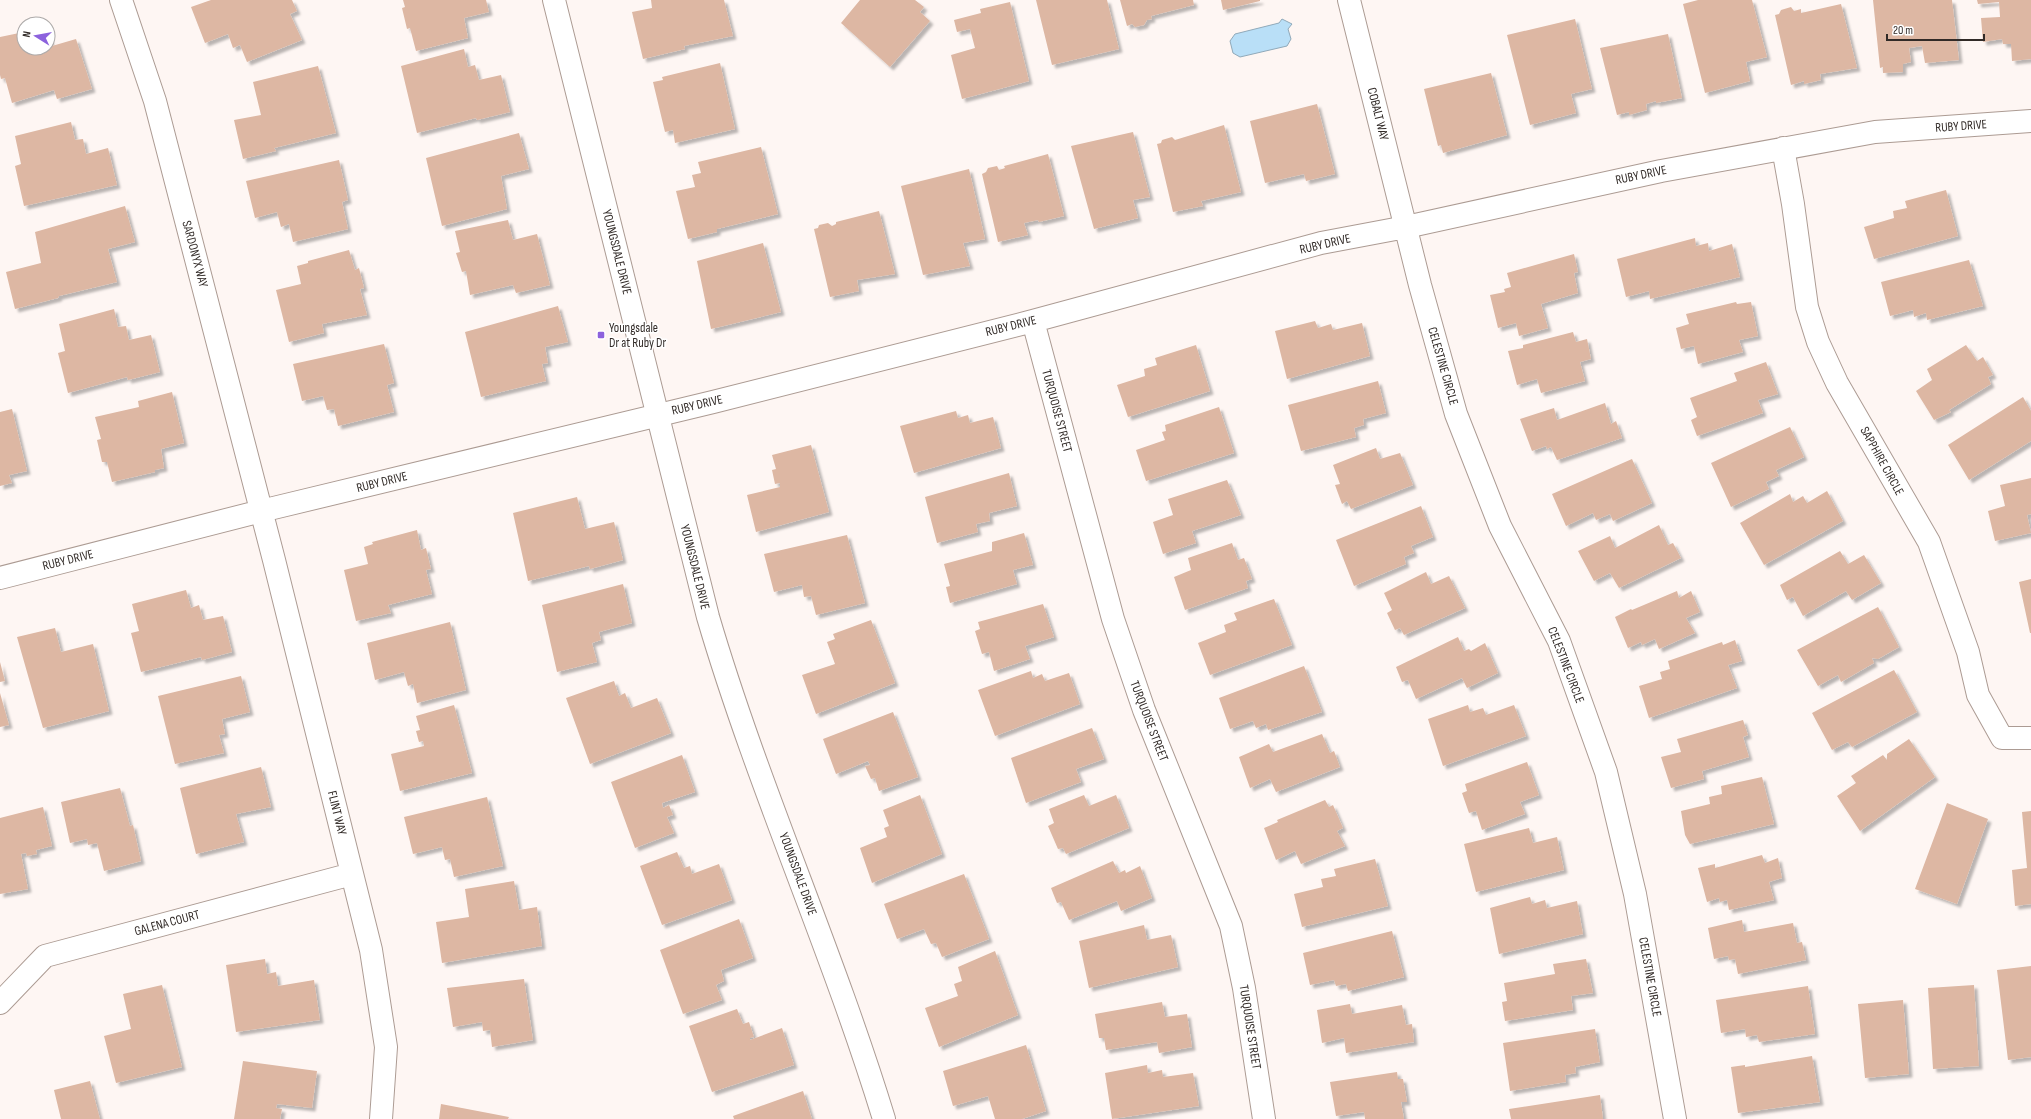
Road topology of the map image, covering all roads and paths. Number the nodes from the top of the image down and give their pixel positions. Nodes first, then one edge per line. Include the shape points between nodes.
1 (121, 0) edge
2 (554, 0) edge
3 (1349, 0) edge
4 (2031, 121) edge
5 (1783, 148) junction
6 (1406, 227) junction
7 (1033, 321) junction
8 (657, 414) junction
9 (261, 511) junction
10 (0, 578) edge
11 (2031, 738) edge
12 (352, 874) junction
13 (0, 1003) edge
14 (381, 1119) edge
15 (884, 1119) edge
16 (1264, 1119) edge
17 (1675, 1119) edge

1 - 9 street, SARDONYX WAY via 155,100
2 - 8 street, YOUNGSDALE DRIVE
3 - 6 street, COBALT WAY
4 - 5 street, RUBY DRIVE via 1875,132
5 - 6 street, RUBY DRIVE via 1661,171
5 - 11 street, SAPPHIRE CIRCLE via 1807,307 1818,342 1837,383 1929,542 1968,652 1978,695 2002,738
6 - 7 street, RUBY DRIVE via 1321,243
6 - 17 street, CELESTINE CIRCLE via 1456,414 1500,526 1559,641 1606,772 1634,894
7 - 8 street, RUBY DRIVE
7 - 16 street, TURQUOISE STREET via 1114,619 1144,710 1231,926 1244,988
8 - 9 street, RUBY DRIVE
8 - 15 street, YOUNGSDALE DRIVE via 724,673 862,1046
9 - 10 street, RUBY DRIVE
9 - 12 street, FLINT WAY
12 - 13 street, GALENA COURT via 45,956
12 - 14 street, FLINT WAY via 372,950 386,1048

